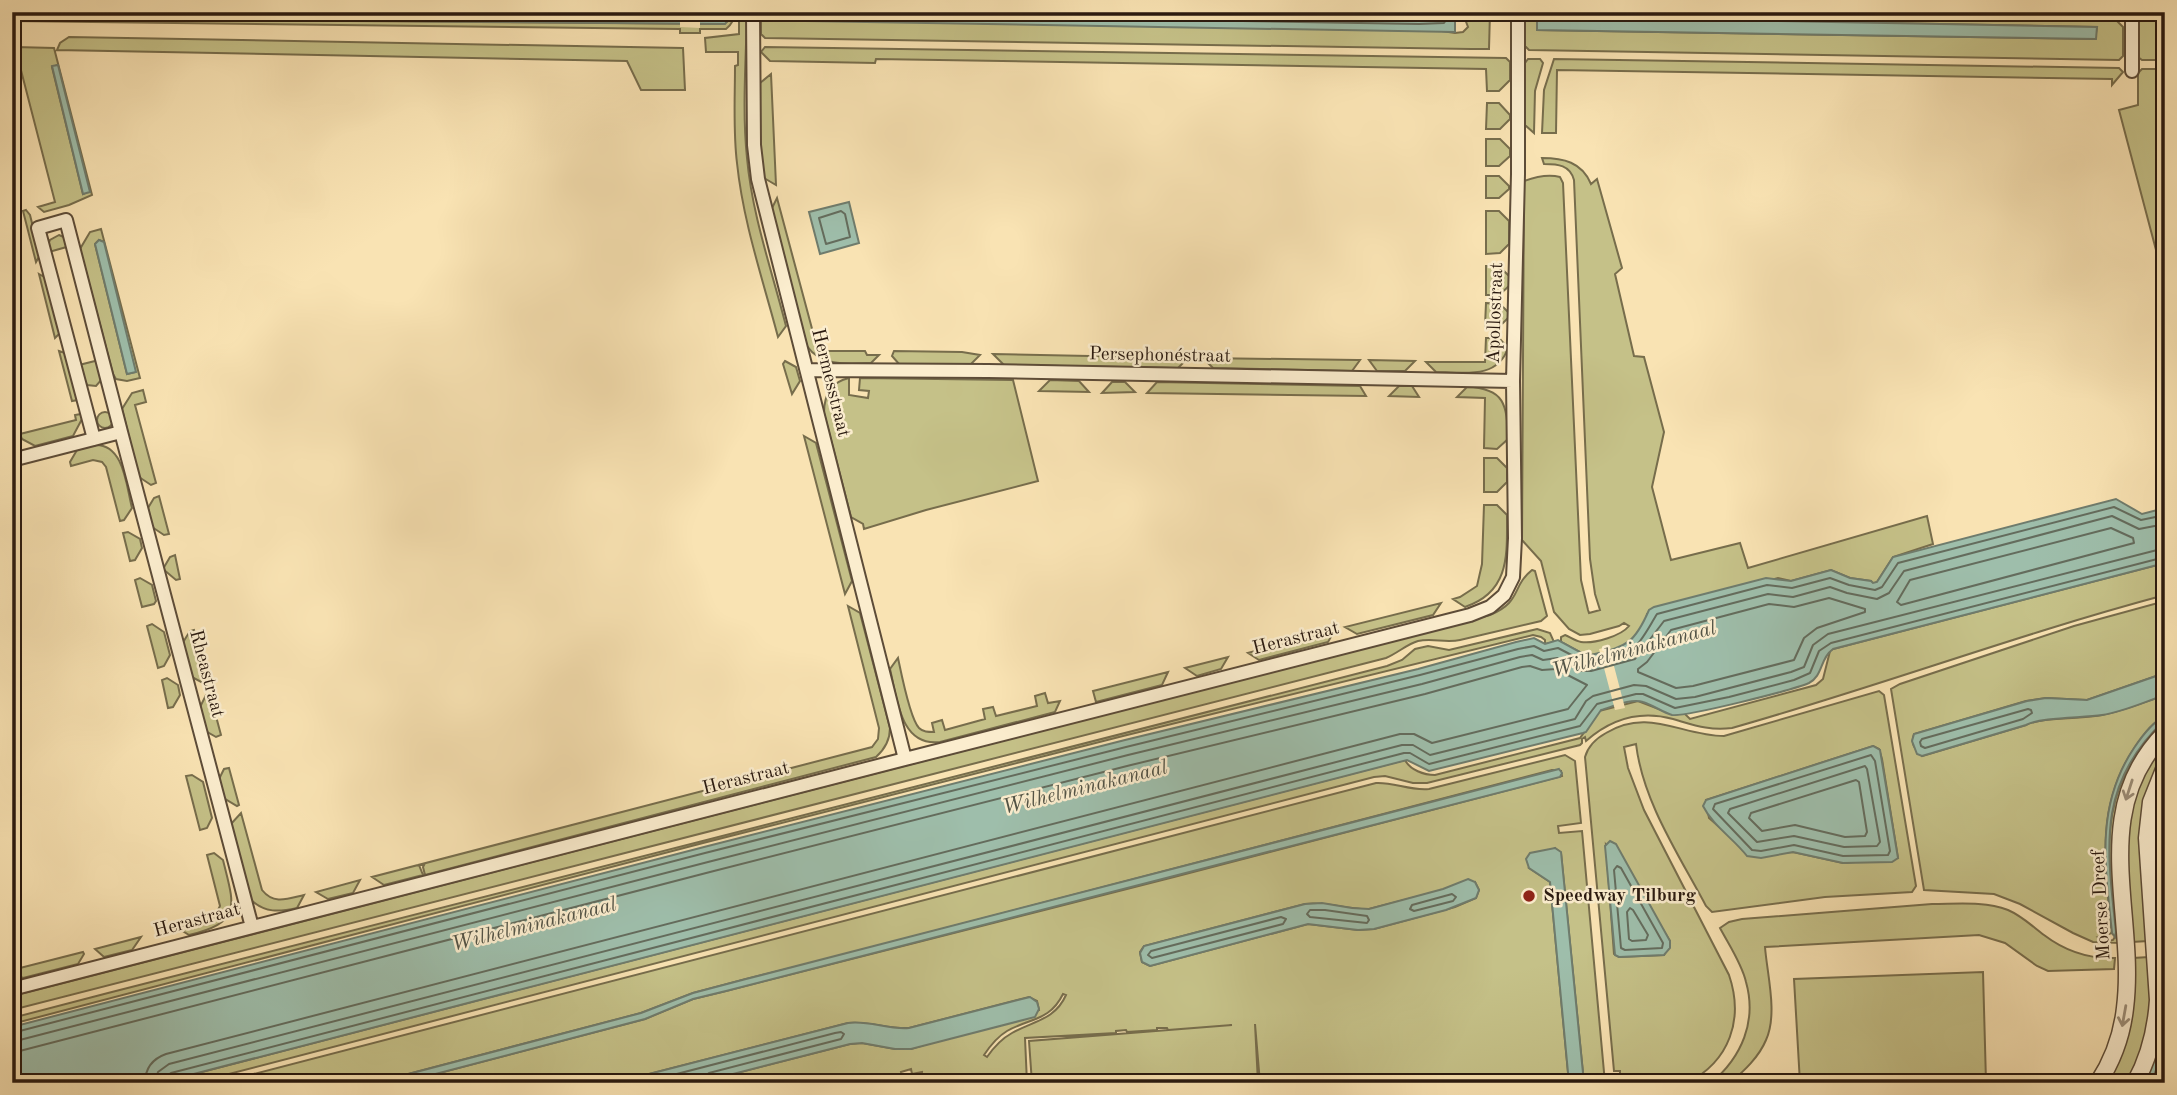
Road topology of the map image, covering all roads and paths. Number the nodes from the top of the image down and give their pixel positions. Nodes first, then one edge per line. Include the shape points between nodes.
1 (753, 12) edge
2 (1518, 12) edge
3 (2132, 12) edge
4 (2132, 71) dead end
5 (807, 370) junction
6 (1513, 382) junction
7 (121, 432) junction
8 (94, 439) junction
9 (12, 460) edge
10 (1490, 607) joint
11 (2165, 733) edge
12 (905, 758) junction
13 (2165, 767) edge
14 (252, 927) junction
15 (12, 989) edge
16 (2098, 1083) edge
17 (2136, 1083) edge

1 - 5 street, Hermesstraat via 758,179
2 - 6 street, Apollostraat
3 - 4 street
5 - 6 street, Persephonéstraat
5 - 12 street, Hermesstraat
6 - 10 street, Apollostraat via 1513,577 1504,595
7 - 8 street
7 - 8 street, Rheastraat via 66,220 38,228
7 - 14 street, Rheastraat
8 - 9 street
10 - 12 street, Herastraat
11 -> 16 street, Moerse Dreef via 2132,780 2123,809 2119,860 2126,1008 2120,1037
12 - 14 street, Herastraat
13 - 17 street via 2151,802 2147,838 2157,1023
14 - 15 street, Herastraat

